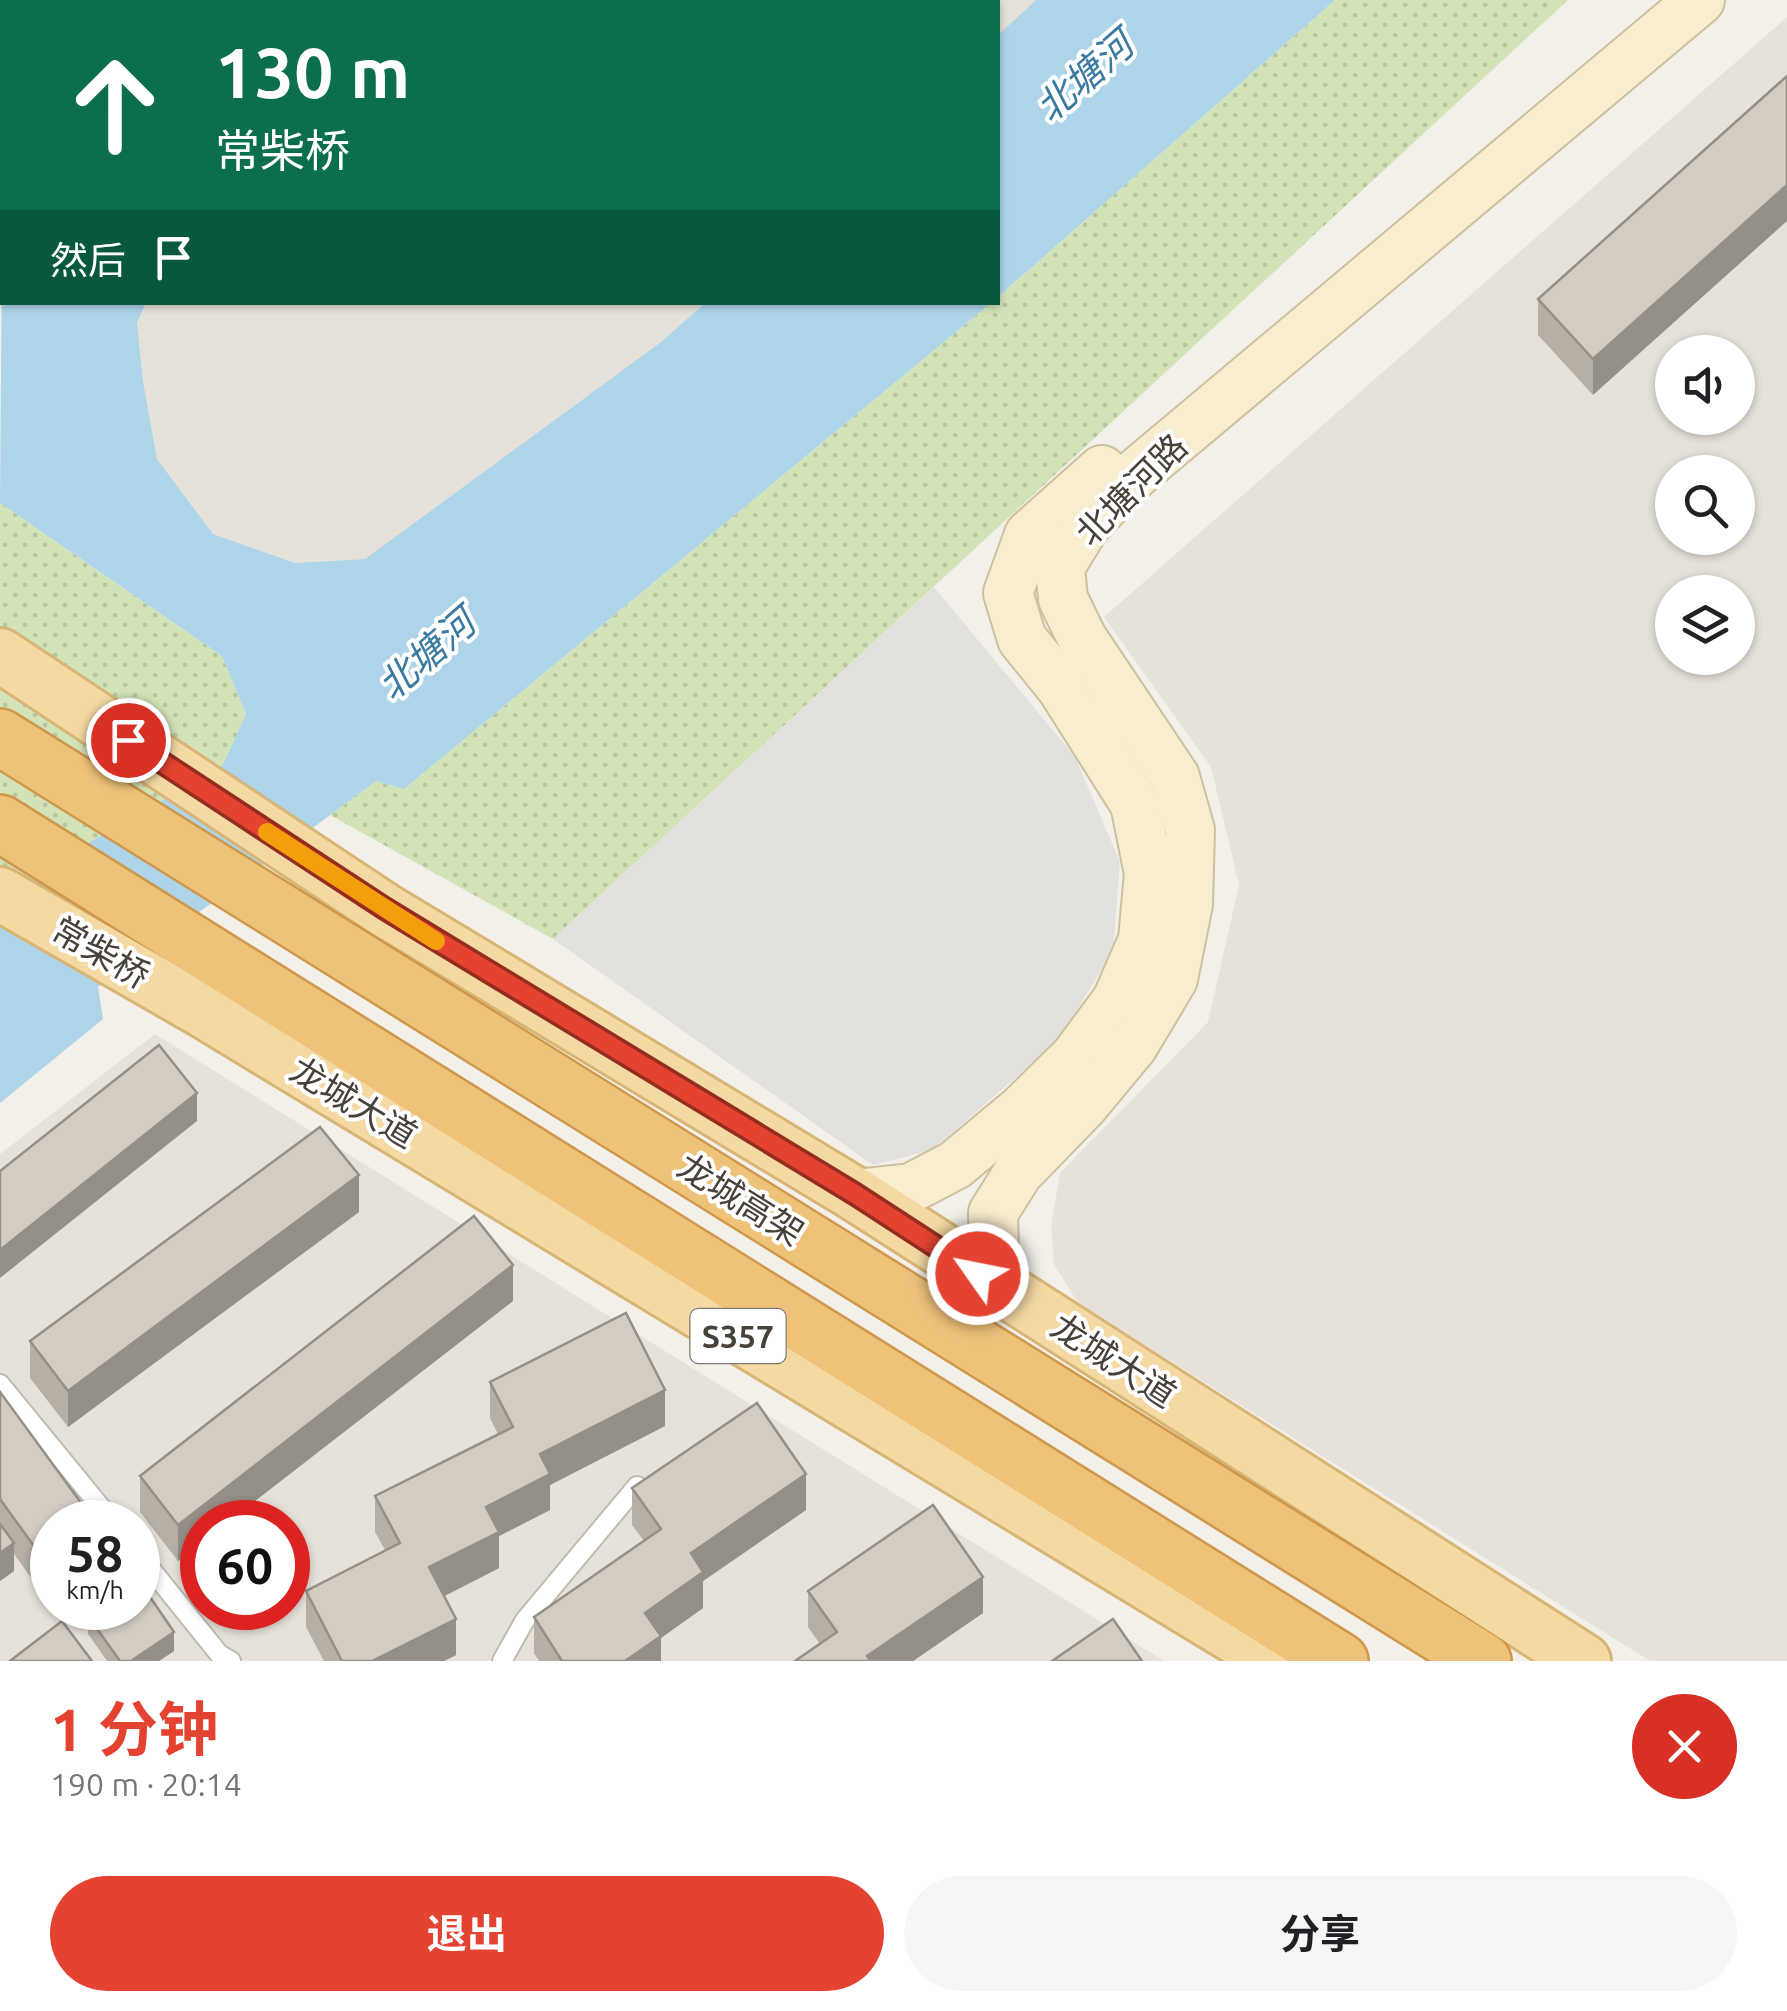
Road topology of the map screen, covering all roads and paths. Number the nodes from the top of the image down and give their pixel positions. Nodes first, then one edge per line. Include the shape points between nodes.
1 (1652, 0) edge
2 (1700, 0) edge
3 (0, 655) edge
4 (0, 737) edge
5 (0, 822) edge
6 (0, 894) edge
7 (202, 1010) joint
8 (855, 1194) junction
9 (1006, 1291) junction
10 (0, 1384) edge
11 (637, 1486) edge
12 (94, 1500) edge
13 (160, 1581) edge
14 (220, 1659) edge
15 (502, 1661) edge
16 (1275, 1661) edge
17 (1340, 1661) edge
18 (1483, 1661) edge
19 (1584, 1661) edge

1 - 8 main road, 北塘河路 via 1029,534 1008,593 1022,639 1062,687 1135,804 1148,873 1143,940 1117,1000 1075,1057 1021,1110 956,1165 911,1188
2 - 9 main road, 北塘河路 via 1134,475 1085,526 1060,566 1063,599 1082,638 1175,777 1190,830 1188,904 1173,978 1132,1046 1018,1173 993,1213 994,1255
3 - 8 main road, 龙城大道 via 384,908
4 - 18 highway, 龙城高架
5 - 17 highway
6 - 7 main road, 常柴桥 / S357
7 - 16 main road, 龙城大道 / S357
8 - 9 main road, 龙城大道
9 - 19 main road, 龙城大道
10 - 12 lane
11 - 15 lane via 525,1620
13 - 14 lane

